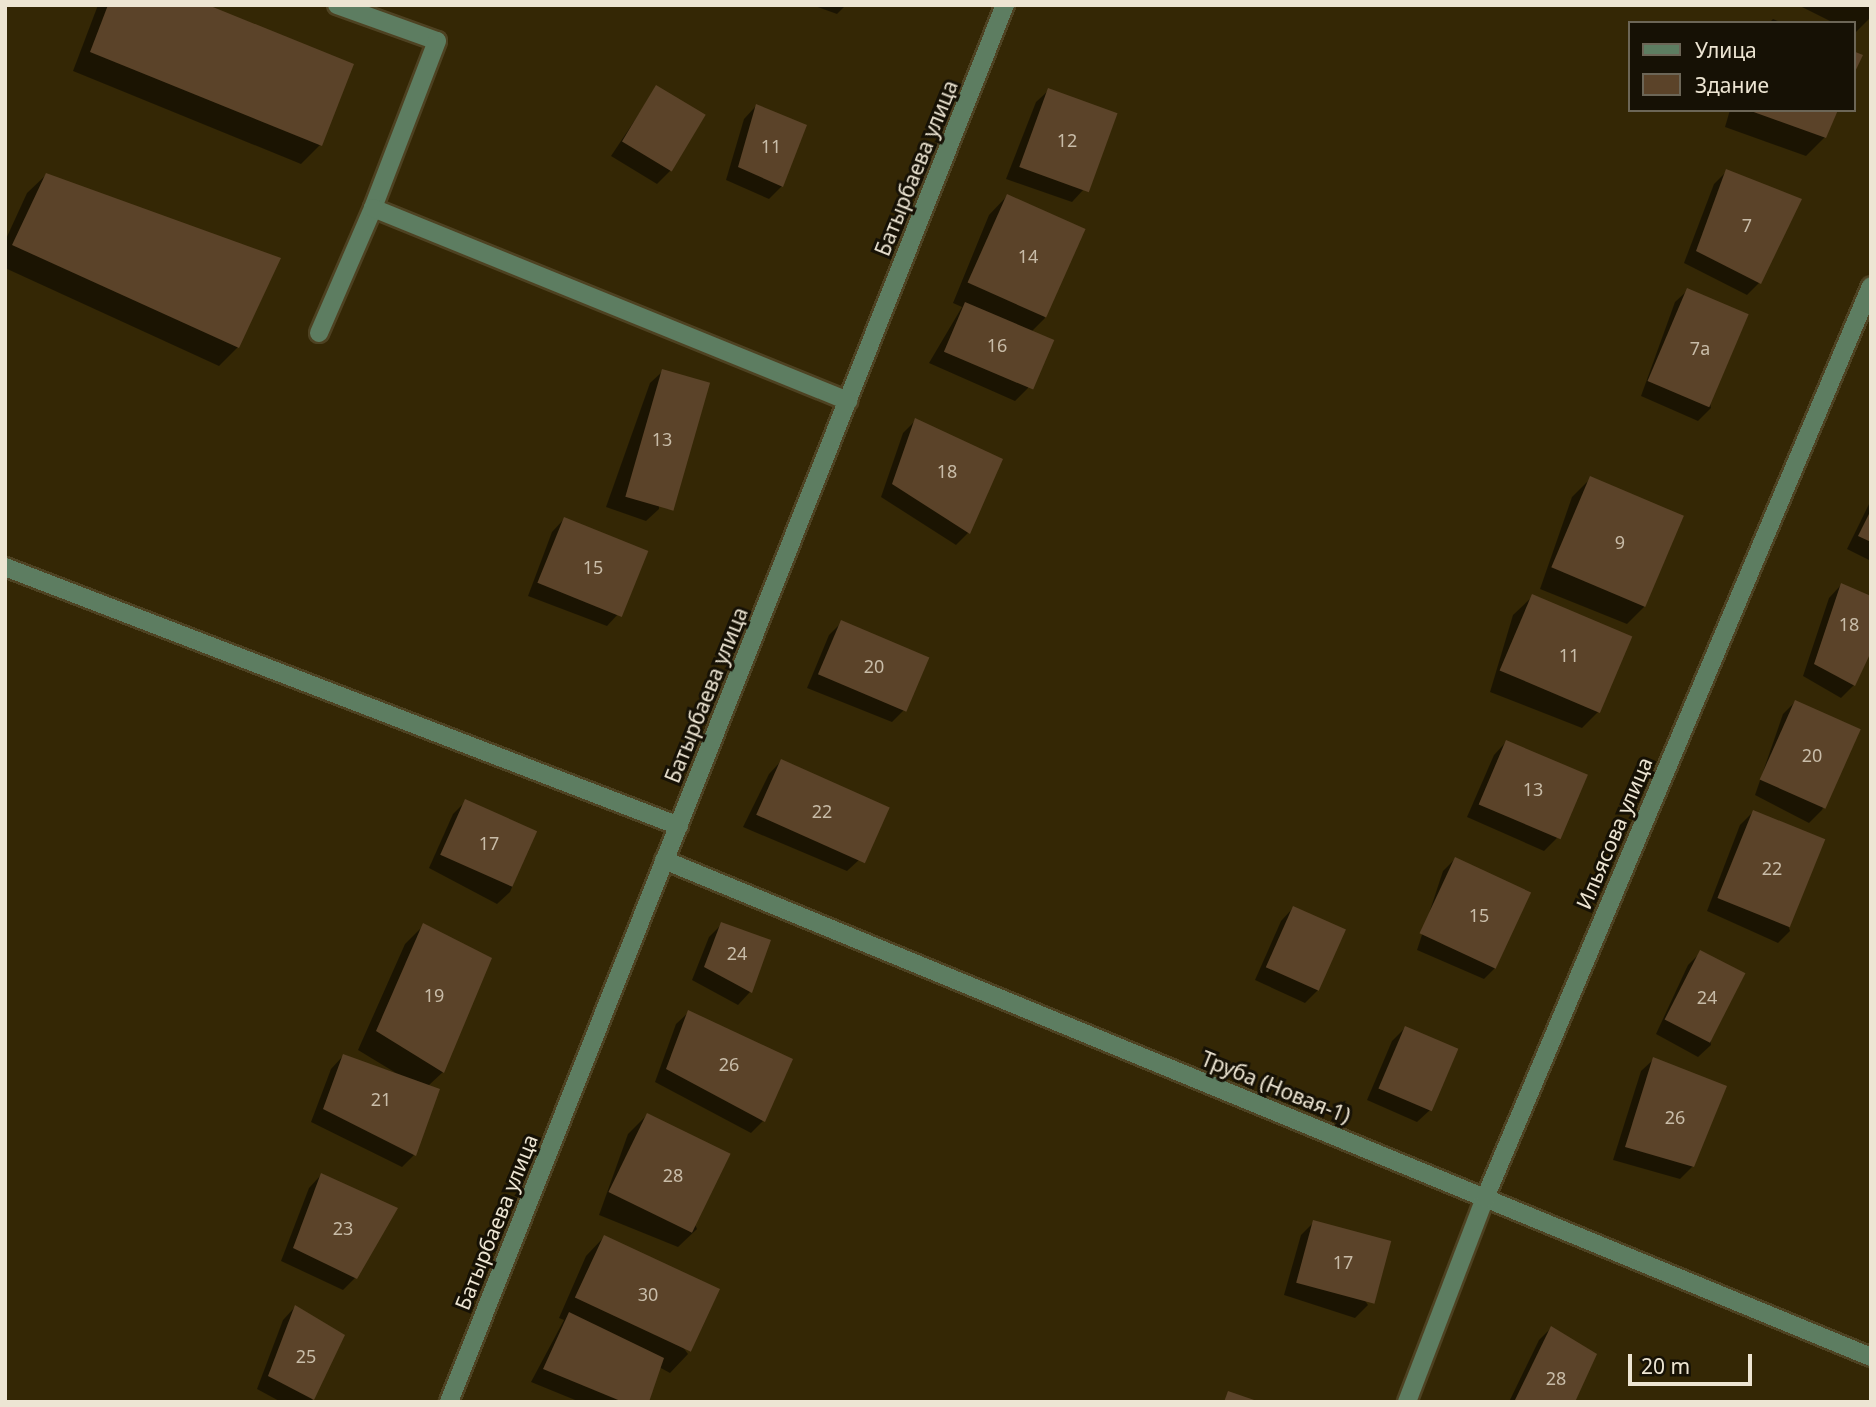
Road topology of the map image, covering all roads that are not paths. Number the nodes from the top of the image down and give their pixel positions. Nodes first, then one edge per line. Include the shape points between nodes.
1 (337, 5) edge
2 (1005, 5) edge
3 (373, 208) junction
4 (1871, 286) edge
5 (319, 333) dead end
6 (848, 401) junction
7 (5, 567) edge
8 (679, 826) junction
9 (664, 860) junction
10 (1485, 1198) junction
11 (1871, 1357) edge
12 (449, 1402) edge
13 (1407, 1402) edge

1 - 3 street via 437,41
2 - 6 street, Батырбаева улица
3 - 5 street
3 - 6 street
4 - 10 street, Ильясова улица
6 - 8 street, Батырбаева улица
7 - 8 street
8 - 9 street, Батырбаева улица
9 - 10 street, Труба (Новая-1)
9 - 12 street, Батырбаева улица
10 - 11 street, Труба (Новая-1)
10 - 13 street, Ильясова улица

